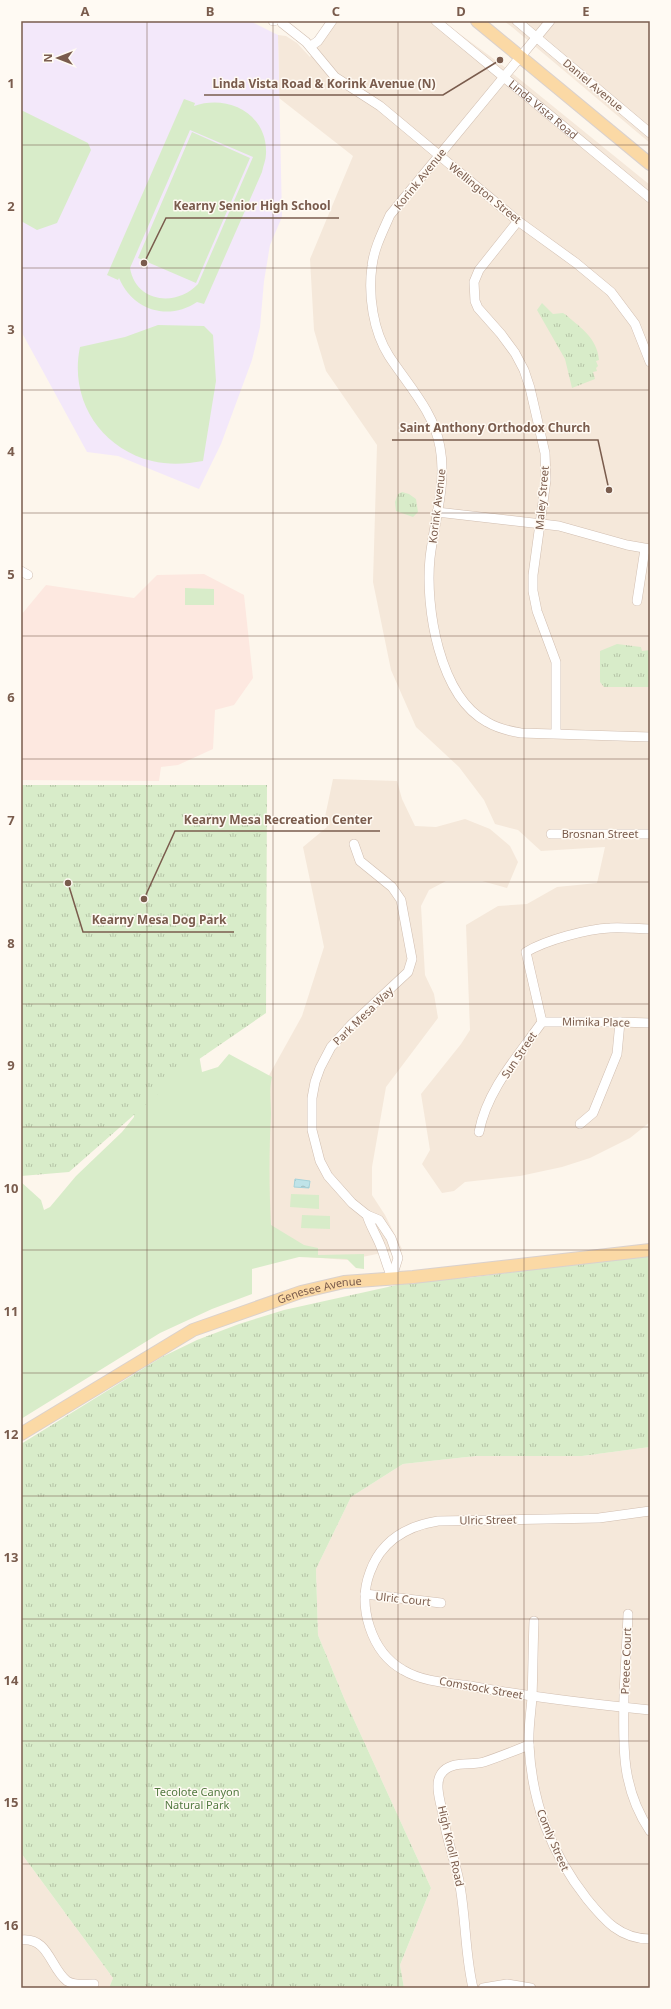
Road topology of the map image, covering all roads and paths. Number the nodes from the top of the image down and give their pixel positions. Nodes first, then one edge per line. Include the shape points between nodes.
1 (332, 21) edge
2 (436, 21) edge
3 (477, 21) edge
4 (517, 21) edge
5 (550, 21) edge
6 (276, 22) edge
7 (537, 36) junction
8 (311, 46) junction
9 (521, 57) junction
10 (504, 77) junction
11 (650, 133) edge
12 (438, 155) junction
13 (650, 164) edge
14 (650, 198) edge
15 (518, 221) junction
16 (650, 362) edge
17 (437, 512) junction
18 (540, 524) junction
19 (647, 549) edge
20 (637, 601) dead end
21 (556, 733) junction
22 (650, 737) edge
23 (551, 834) dead end
24 (650, 834) edge
25 (354, 844) dead end
26 (650, 929) edge
27 (542, 1022) junction
28 (620, 1022) junction
29 (650, 1024) edge
30 (580, 1124) dead end
31 (479, 1132) dead end
32 (367, 1215) junction
33 (650, 1250) edge
34 (392, 1277) junction
35 (21, 1434) edge
36 (650, 1511) edge
37 (365, 1594) junction
38 (441, 1603) dead end
39 (628, 1614) dead end
40 (534, 1621) dead end
41 (532, 1697) junction
42 (624, 1707) junction
43 (650, 1710) edge
44 (529, 1745) junction
45 (650, 1831) edge
46 (650, 1939) edge
47 (21, 1940) edge
48 (94, 1984) dead end
49 (473, 1988) edge
50 (483, 1988) edge
51 (530, 1988) edge

1 - 8 street via 318,41
2 - 10 street, Linda Vista Road
3 - 9 main road
4 - 7 street, Daniel Avenue
5 - 7 street
6 - 8 street, Wellington Street
7 - 9 street
7 - 11 street, Daniel Avenue
8 - 12 street, Wellington Street via 335,77 380,106
9 - 10 street, Korink Avenue
9 - 13 main road
10 - 12 street, Korink Avenue
10 - 14 street, Linda Vista Road
12 - 15 street, Wellington Street
12 - 17 street, Korink Avenue via 390,215 378,240 372,266 372,301 377,330 388,355 424,408 440,447 442,476
15 - 16 street, Wellington Street via 611,292 635,324
15 - 18 street, Maley Street via 479,270 474,282 475,301 515,353 530,388 545,453 546,480
17 - 18 street
17 - 21 street, Korink Avenue via 429,578 433,624 447,672 458,695 486,722 521,733
18 - 19 street via 559,526
18 - 21 street, Maley Street via 533,591 537,611 556,662
19 - 20 street
21 - 22 street, Korink Avenue
23 - 24 street, Brosnan Street
25 - 32 street, Park Mesa Way via 360,861 392,886 401,900 412,959 408,972 331,1047 320,1068 312,1098 312,1130 320,1161 340,1190
26 - 27 street, Sun Street via 591,930 539,944 526,952
27 - 28 street, Mimika Place
27 - 31 street, Sun Street via 490,1097
28 - 29 street, Mimika Place
28 - 30 street via 617,1054 593,1113
32 - 34 street, Park Mesa Way
32 - 34 street, Park Mesa Way via 379,1220 391,1238 398,1258
33 - 34 main road, Genesee Avenue via 413,1277
34 - 35 main road, Genesee Avenue via 344,1282 301,1292 193,1330
36 - 37 street, Ulric Street via 600,1518 438,1521 420,1524 400,1533 382,1549 370,1572
37 - 38 street, Ulric Court
37 - 41 street, Comstock Street via 366,1617 373,1638 385,1656 402,1670 421,1678
39 - 42 street, Preece Court
40 - 41 street, Comly Street
41 - 42 street, Comstock Street
41 - 44 street, Comly Street
42 - 43 street, Comstock Street
42 - 45 street, Preece Court via 624,1766 634,1801
44 - 46 street, Comly Street via 535,1794 542,1819 568,1875 604,1921 628,1936
44 - 49 street, High Knoll Road via 482,1762 456,1765 440,1774 438,1786 444,1825 459,1880
47 - 48 street via 35,1942 43,1947 67,1980 77,1985
50 - 51 street via 507,1984

